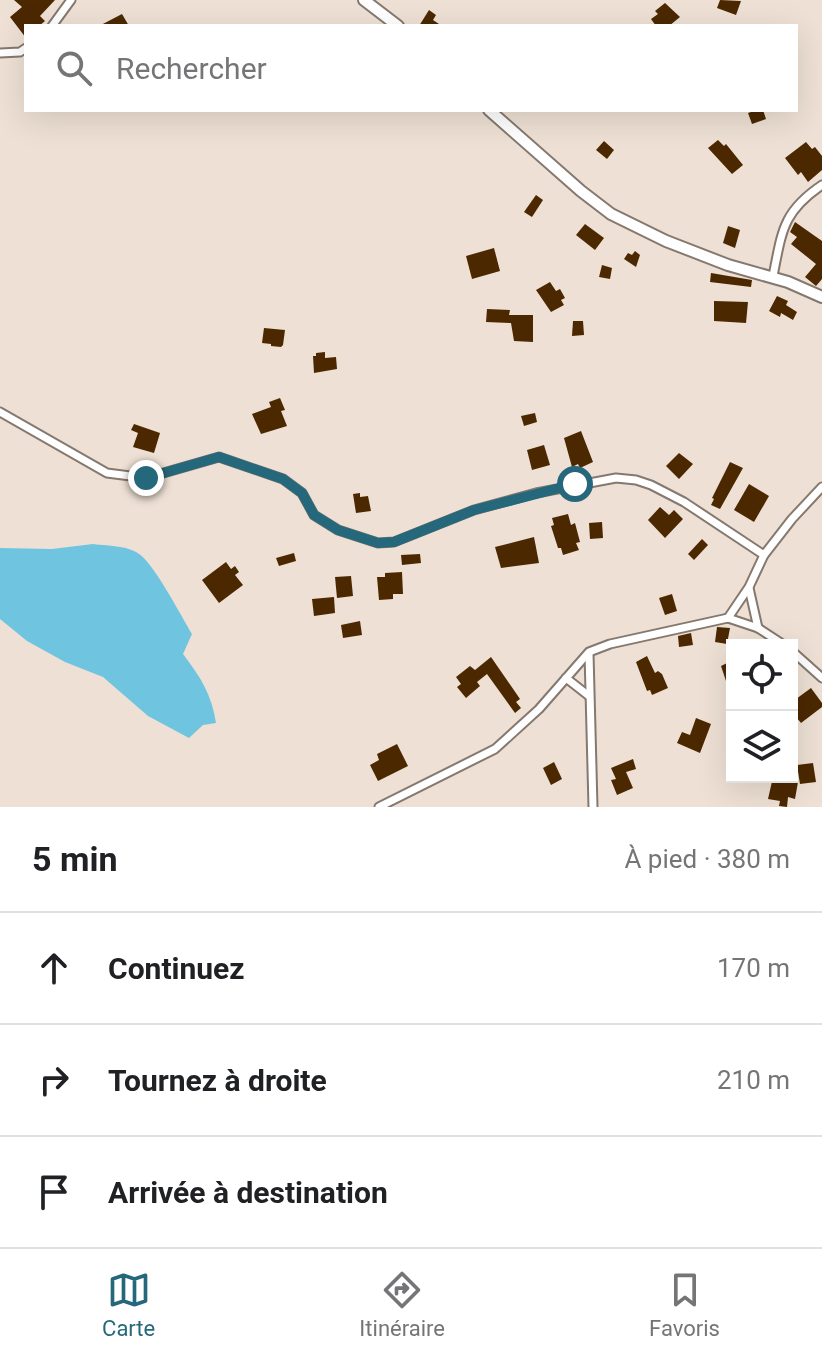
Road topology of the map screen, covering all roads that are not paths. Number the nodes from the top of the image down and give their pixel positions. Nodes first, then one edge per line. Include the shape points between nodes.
1 (71, 0) edge
2 (364, 0) edge
3 (53, 24) edge
4 (395, 24) edge
5 (24, 49) edge
6 (0, 53) edge
7 (491, 112) edge
8 (822, 185) edge
9 (773, 276) junction
10 (822, 297) edge
11 (0, 412) edge
12 (822, 487) edge
13 (764, 555) junction
14 (749, 587) junction
15 (728, 618) junction
16 (758, 628) junction
17 (775, 639) edge
18 (589, 652) junction
19 (798, 656) edge
20 (566, 678) junction
21 (822, 678) edge
22 (589, 696) junction
23 (379, 807) edge
24 (593, 807) edge

1 - 3 street
2 - 4 street
5 - 6 street
7 - 9 street via 611,214 678,246
8 - 9 street via 794,208 786,222
9 - 10 street
11 - 13 street via 107,473 146,478 219,457 232,461 283,479 302,493 314,515 338,530 378,543 536,493 616,478 651,485 684,502
12 - 13 street
13 - 14 street
14 - 15 street
14 - 16 street
15 - 16 street
15 - 18 street
16 - 17 street
18 - 20 street
18 - 22 street
19 - 21 street
20 - 22 street
20 - 23 street via 495,749
22 - 24 street

